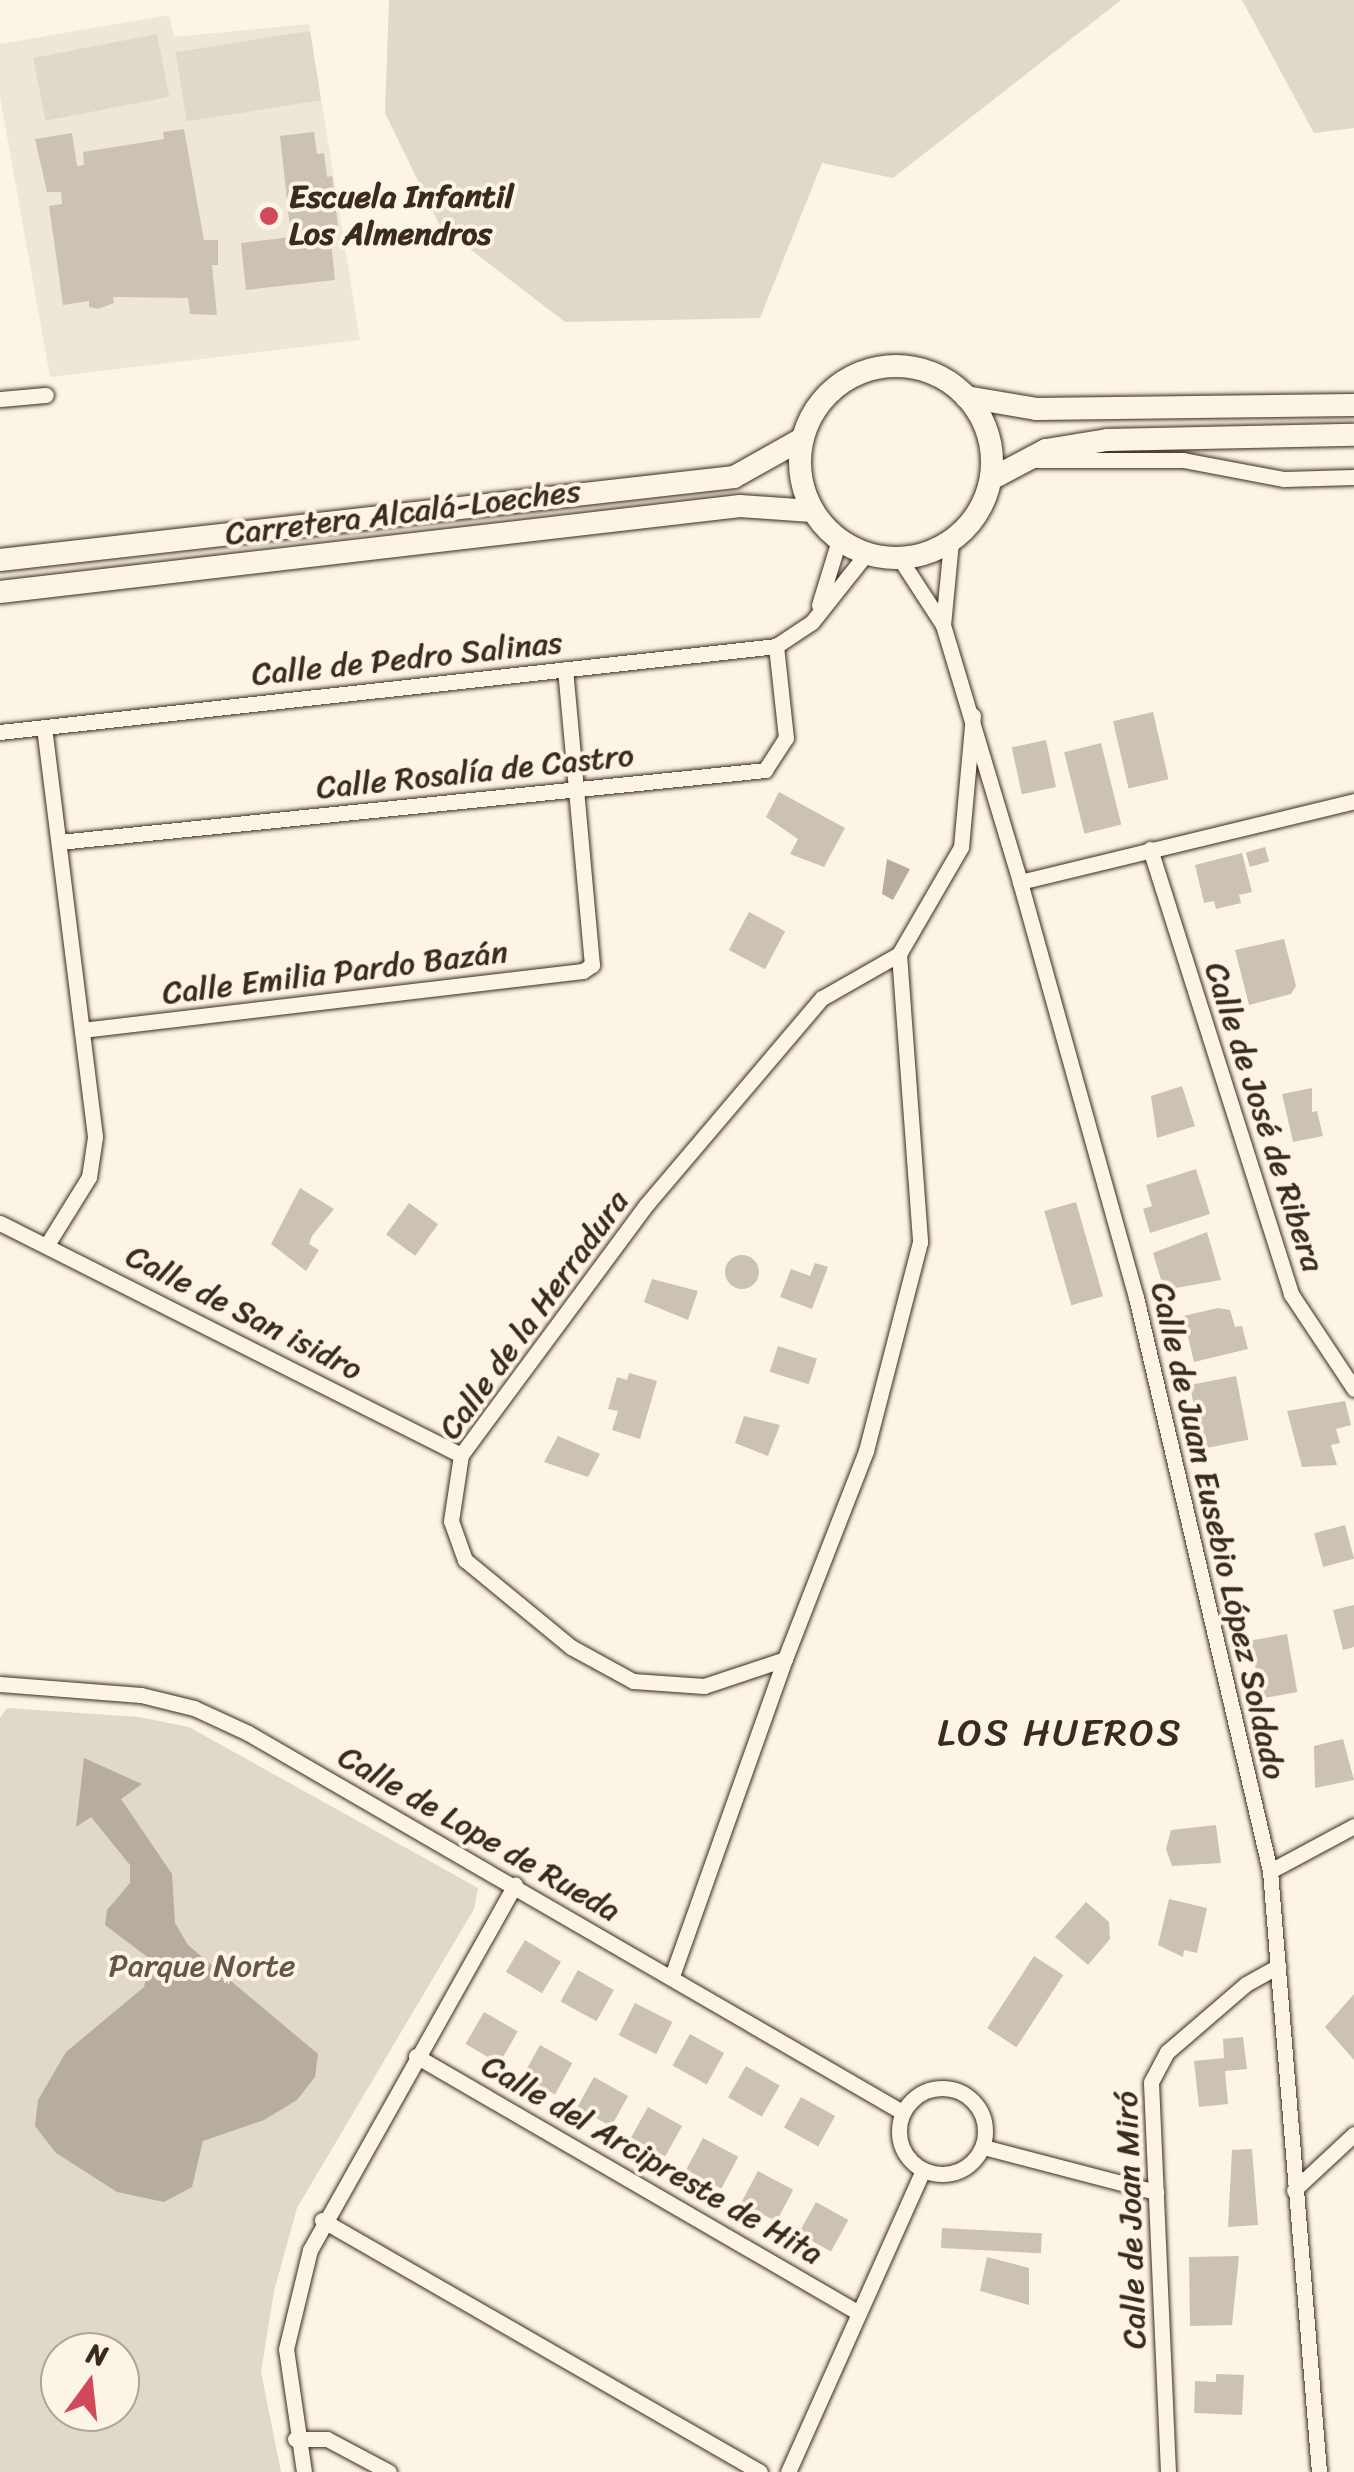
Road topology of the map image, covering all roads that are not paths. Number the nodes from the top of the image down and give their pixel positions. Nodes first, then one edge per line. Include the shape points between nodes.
1 (46, 395) dead end
2 (966, 396) junction
3 (0, 399) edge
4 (1354, 406) edge
5 (1354, 435) edge
6 (802, 440) junction
7 (1024, 460) junction
8 (1354, 477) edge
9 (991, 479) junction
10 (812, 512) junction
11 (838, 540) junction
12 (951, 542) junction
13 (866, 554) junction
14 (900, 559) junction
15 (0, 560) edge
16 (0, 592) edge
17 (812, 622) junction
18 (943, 625) junction
19 (776, 646) junction
20 (565, 669) junction
21 (973, 716) junction
22 (44, 727) junction
23 (0, 732) edge
24 (576, 788) junction
25 (1354, 802) edge
26 (58, 842) junction
27 (1150, 849) junction
28 (1020, 882) junction
29 (898, 954) junction
30 (82, 1030) junction
31 (0, 1223) edge
32 (48, 1243) junction
33 (1354, 1388) edge
34 (461, 1455) junction
35 (785, 1659) junction
36 (0, 1684) edge
37 (1354, 1826) edge
38 (1270, 1871) junction
39 (515, 1885) junction
40 (1278, 1966) junction
41 (672, 1976) junction
42 (416, 2056) junction
43 (902, 2112) junction
44 (1354, 2134) edge
45 (983, 2147) junction
46 (923, 2170) junction
47 (1294, 2190) junction
48 (1156, 2192) junction
49 (322, 2220) junction
50 (859, 2312) junction
51 (295, 2438) junction
52 (304, 2472) edge
53 (389, 2472) edge
54 (760, 2472) edge
55 (788, 2472) edge
56 (1168, 2472) edge
57 (1319, 2472) edge

1 - 3 street
2 - 4 main road via 1036,410
2 - 6 main road via 923,370 871,369 826,395
2 - 9 main road via 988,435
5 - 7 main road via 1107,440
6 - 10 main road via 802,489
6 - 15 main road, Carretera Alcalá-Loeches via 717,480
7 - 8 street via 1184,460 1284,480
7 - 9 main road
9 - 12 main road via 985,500
10 - 11 main road
10 - 16 main road, Carretera Alcalá-Loeches via 740,506
11 - 13 main road
11 - 17 street
12 - 14 main road
12 - 18 street, Calle de Juan Eusebio López Soldado
13 - 14 main road
13 - 17 street, Calle de Pedro Salinas
14 - 18 street, Calle de Juan Eusebio López Soldado
17 - 19 street, Calle de Pedro Salinas
18 - 21 street, Calle de Juan Eusebio López Soldado
19 - 20 street, Calle de Pedro Salinas
19 - 24 street, Calle Rosalía de Castro via 786,738 764,770
20 - 22 street, Calle de Pedro Salinas
20 - 24 street
21 - 28 street, Calle de Juan Eusebio López Soldado
21 - 29 street, Calle de la Herradura via 960,847
22 - 23 street, Calle de Pedro Salinas
22 - 26 street
24 - 26 street, Calle Rosalía de Castro
24 - 30 street, Calle Emilia Pardo Bazán via 592,965 583,971
25 - 27 street
26 - 30 street
27 - 28 street
27 - 33 street, Calle de José de Ribera via 1291,1294
28 - 38 street, Calle de Juan Eusebio López Soldado via 1136,1297
29 - 34 street, Calle de la Herradura via 822,998 647,1204
29 - 35 street via 920,1242 866,1451
30 - 32 street via 95,1153 76,1206
31 - 32 street, Calle de San isidro
32 - 34 street, Calle de San isidro
34 - 35 street, Calle de la Herradura via 451,1521 465,1560 571,1647 633,1681 704,1686
35 - 41 street
36 - 39 street, Calle de Lope de Rueda via 141,1695 194,1708
37 - 38 street
38 - 40 street, Calle de Juan Eusebio López Soldado
39 - 41 street, Calle de Lope de Rueda
39 - 42 street
40 - 47 street, Calle de Juan Eusebio López Soldado
40 - 48 street, Calle de Joan Miró via 1246,1984 1157,2066 1151,2082
41 - 43 street, Calle de Lope de Rueda
42 - 49 street
42 - 50 street, Calle del Arcipreste de Hita
43 - 45 street via 924,2090 956,2089 984,2116
43 - 46 street via 904,2152
44 - 47 street
45 - 46 street via 956,2172
45 - 48 street
46 - 50 street
47 - 57 street, Calle de Juan Eusebio López Soldado
48 - 56 street, Calle de Joan Miró
49 - 51 street via 298,2282 286,2349
49 - 54 street
50 - 55 street
51 - 52 street
51 - 53 street via 327,2439

